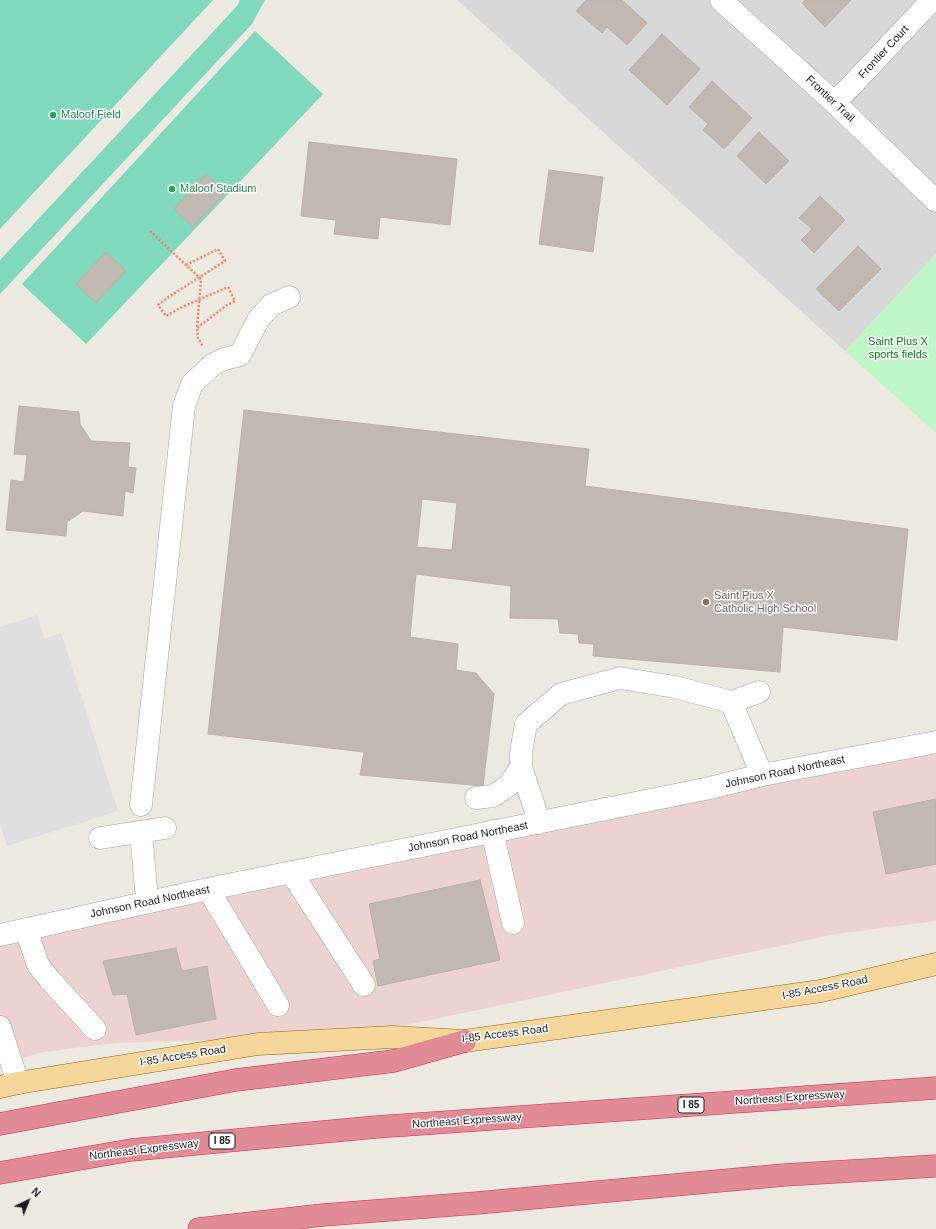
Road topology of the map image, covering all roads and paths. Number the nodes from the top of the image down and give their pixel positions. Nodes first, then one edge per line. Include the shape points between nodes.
1 (721, 0) edge
2 (932, 0) edge
3 (836, 103) junction
4 (936, 201) edge
5 (150, 231) dead end
6 (186, 265) junction
7 (199, 278) junction
8 (289, 297) dead end
9 (199, 300) junction
10 (197, 328) junction
11 (212, 365) junction
12 (759, 692) dead end
13 (732, 702) junction
14 (936, 742) edge
15 (521, 767) junction
16 (762, 775) junction
17 (476, 798) dead end
18 (141, 806) dead end
19 (538, 823) junction
20 (164, 828) dead end
21 (492, 831) junction
22 (141, 832) junction
23 (100, 838) dead end
24 (291, 872) junction
25 (208, 889) junction
26 (149, 902) junction
27 (513, 923) dead end
28 (26, 929) junction
29 (0, 935) edge
30 (936, 964) edge
31 (364, 985) dead end
32 (278, 1005) dead end
33 (0, 1027) edge
34 (95, 1029) dead end
35 (466, 1041) junction
36 (9, 1085) edge
37 (936, 1088) edge
38 (0, 1124) edge
39 (936, 1166) edge
40 (0, 1173) edge
41 (199, 1229) edge

1 - 3 street, Frontier Trail
2 - 3 street, Frontier Court
3 - 4 street, Frontier Trail
5 - 6 path
6 - 7 path
6 - 7 path via 218,249 225,261
7 - 9 path
7 - 9 path via 158,305 166,316
8 - 11 street via 271,305 258,320 240,355
9 - 10 path
9 - 10 path via 228,287 235,301
10 - 11 path via 198,338
11 - 18 street via 192,384 184,406
12 - 13 street
13 - 15 street via 675,687 620,678 561,694 526,724
13 - 16 street
14 - 16 street, Johnson Road Northeast
15 - 17 street via 509,785 493,796
15 - 19 street
16 - 19 street, Johnson Road Northeast
19 - 21 street, Johnson Road Northeast
20 - 22 street
21 - 24 street, Johnson Road Northeast
21 - 27 street
22 - 23 street
22 - 26 street
24 - 25 street, Johnson Road Northeast
24 - 31 street
25 - 26 street, Johnson Road Northeast
25 - 32 street
26 - 28 street, Johnson Road Northeast
28 - 29 street, Johnson Road Northeast
28 - 34 street via 38,965
30 - 35 main road, I-85 Access Road via 821,991
33 - 36 street
35 - 36 main road, I-85 Access Road via 392,1037 258,1044
35 - 38 highway via 394,1061 236,1080
37 - 40 highway, Northeast Expressway / I 85 via 376,1127 131,1150
39 - 41 highway via 784,1175 323,1215

